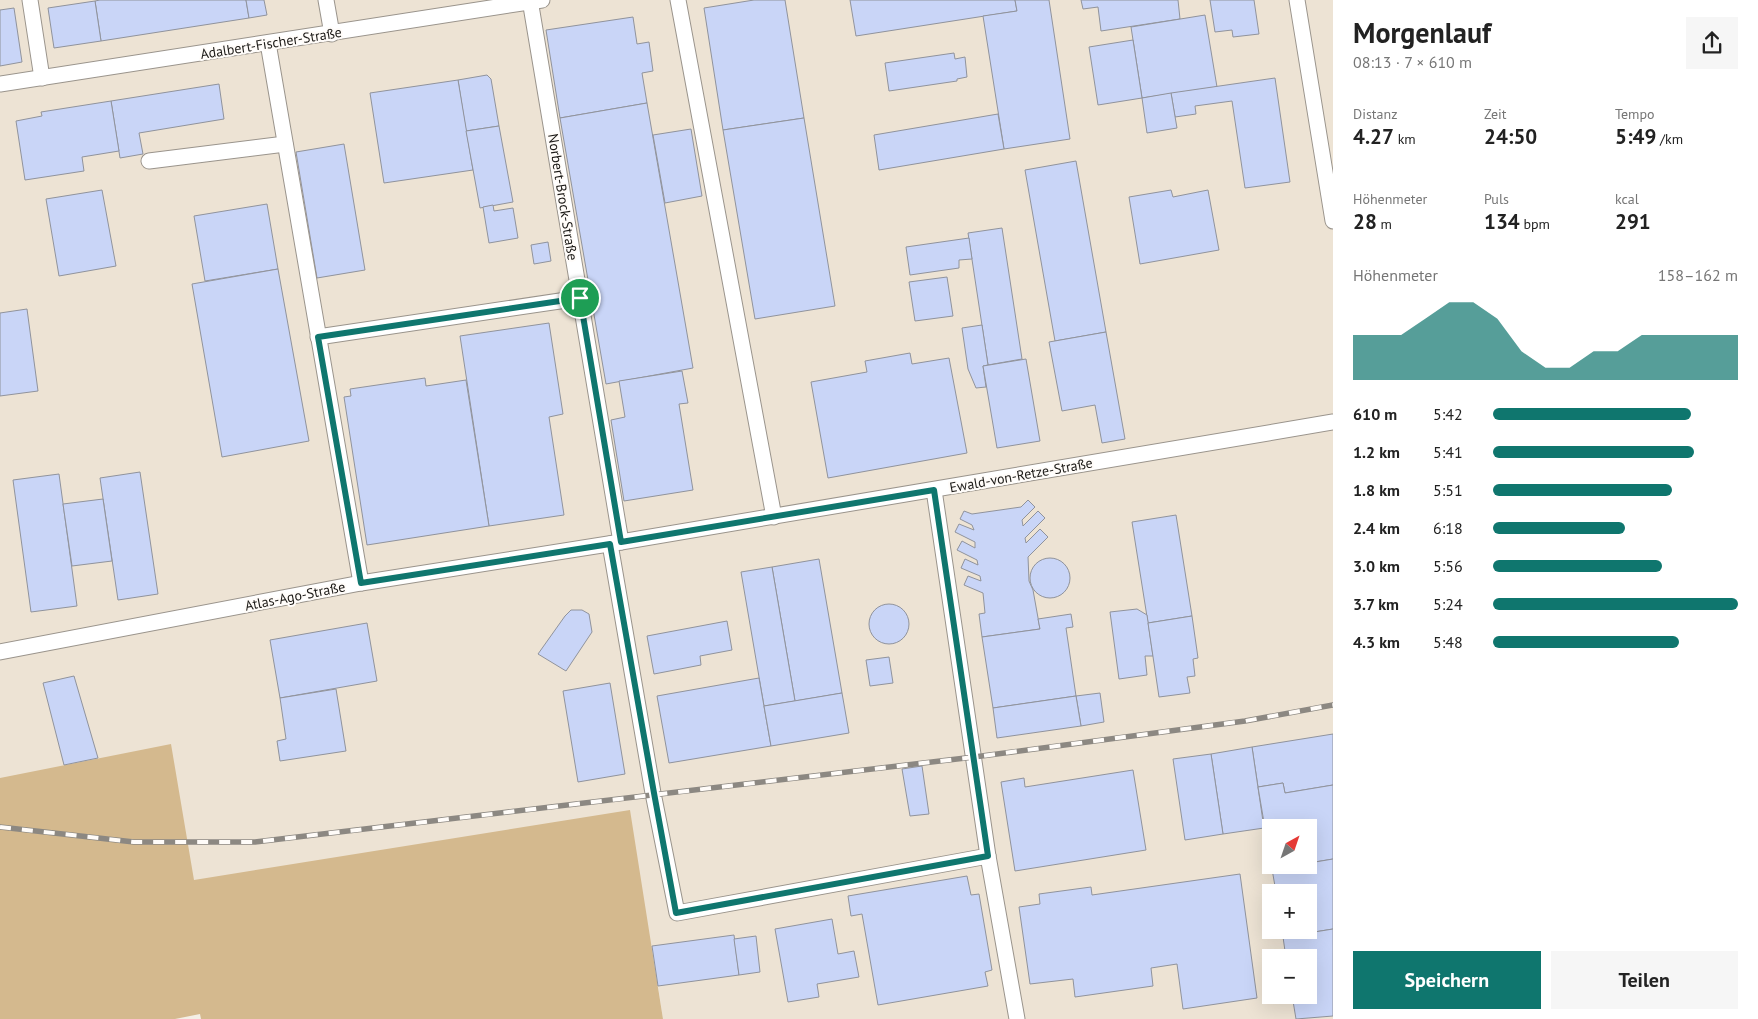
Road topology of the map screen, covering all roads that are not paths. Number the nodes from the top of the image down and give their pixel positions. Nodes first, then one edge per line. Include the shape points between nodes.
1 (30, 0) edge
2 (326, 0) edge
3 (678, 0) edge
4 (1297, 0) edge
5 (534, 1) edge
6 (332, 34) junction
7 (268, 43) junction
8 (42, 78) junction
9 (0, 84) edge
10 (285, 144) junction
11 (149, 161) dead end
12 (1333, 219) edge
13 (580, 298) junction
14 (318, 337) junction
15 (1333, 422) edge
16 (934, 490) junction
17 (774, 517) junction
18 (616, 543) junction
19 (361, 583) junction
20 (0, 652) edge
21 (988, 856) junction
22 (1017, 1019) edge

1 - 8 lane
2 - 6 lane
3 - 17 lane
4 - 12 lane
5 - 6 lane, Adalbert-Fischer-Straße
5 - 13 lane, Norbert-Brock-Straße
6 - 7 lane, Adalbert-Fischer-Straße
7 - 8 lane, Adalbert-Fischer-Straße
7 - 10 lane
8 - 9 lane, Adalbert-Fischer-Straße
10 - 11 lane
10 - 14 lane
13 - 14 lane
13 - 18 lane, Norbert-Brock-Straße
14 - 19 lane
15 - 16 lane, Ewald-von-Retze-Straße
16 - 17 lane, Ewald-von-Retze-Straße
16 - 21 lane
17 - 18 lane, Ewald-von-Retze-Straße
18 - 19 lane, Atlas-Ago-Straße
18 - 21 lane, Norbert-Brock-Straße via 654,793 676,913
19 - 20 lane, Atlas-Ago-Straße
21 - 22 lane

